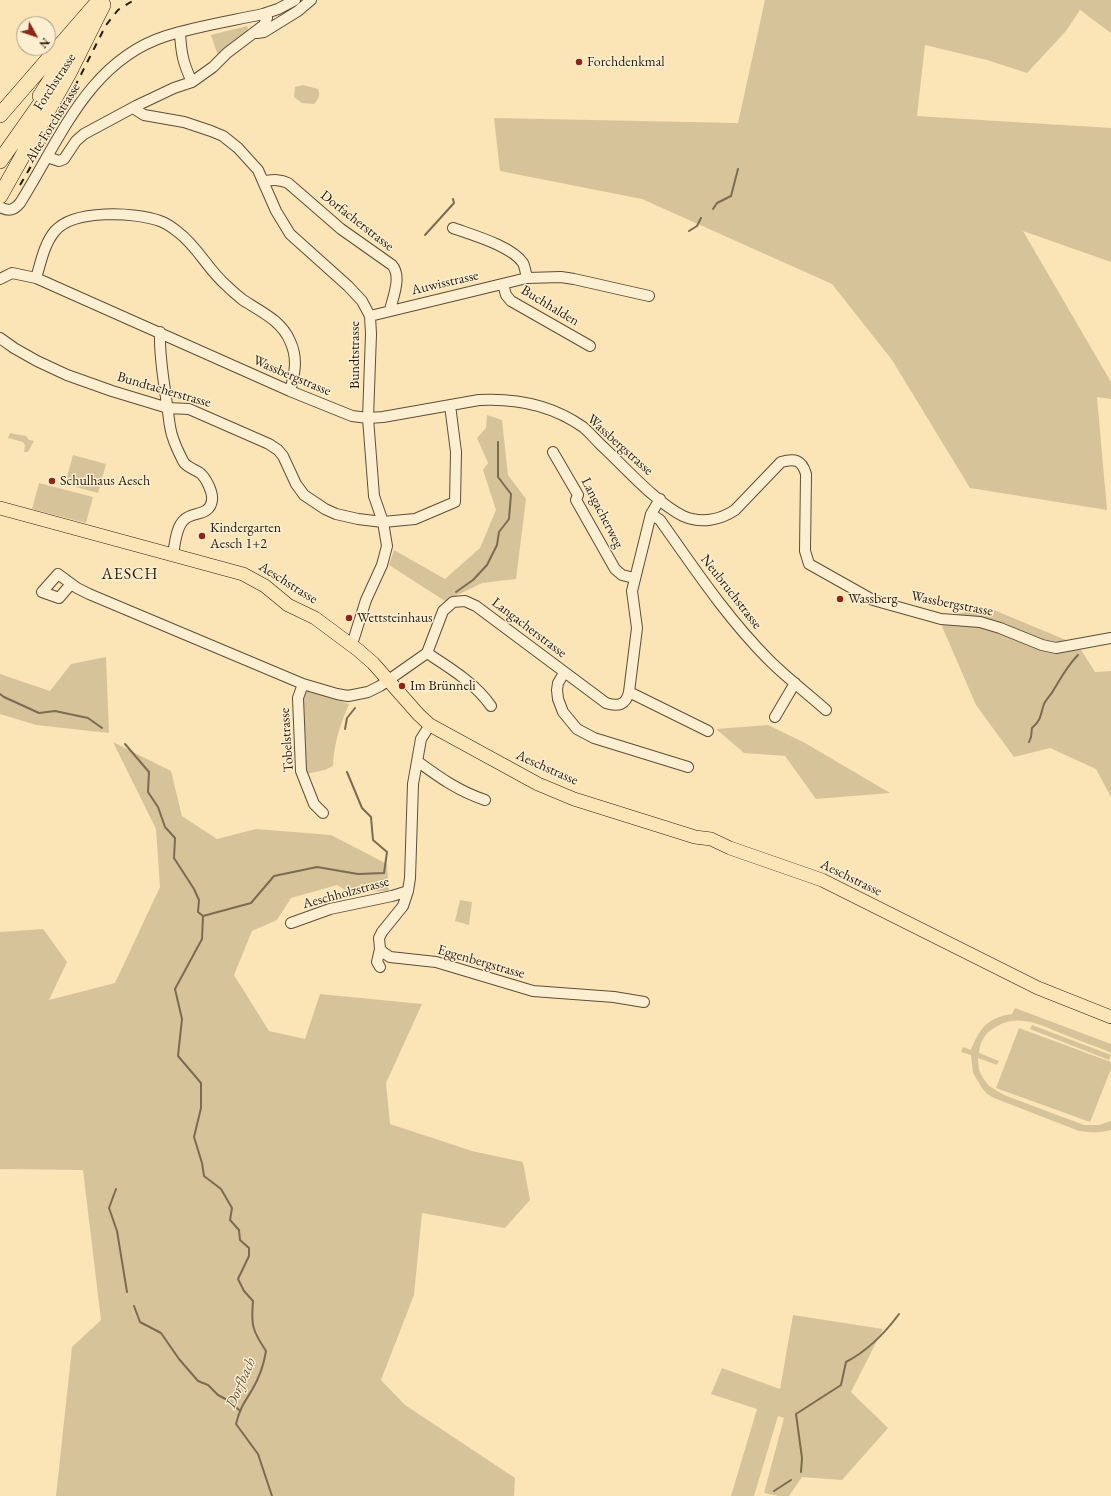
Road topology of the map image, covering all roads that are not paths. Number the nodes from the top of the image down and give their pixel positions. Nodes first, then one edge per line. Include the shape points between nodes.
1 (295, 0) edge
2 (311, 0) edge
3 (102, 1) edge
4 (264, 14) junction
5 (180, 32) junction
6 (253, 33) junction
7 (192, 82) junction
8 (133, 108) junction
9 (0, 115) edge
10 (0, 152) edge
11 (47, 157) junction
12 (0, 161) edge
13 (264, 181) junction
14 (0, 196) edge
15 (0, 207) edge
16 (452, 228) dead end
17 (36, 278) junction
18 (527, 278) junction
19 (0, 279) edge
20 (503, 284) junction
21 (649, 296) dead end
22 (390, 310) junction
23 (370, 316) junction
24 (160, 332) junction
25 (0, 338) edge
26 (590, 346) dead end
27 (290, 391) junction
28 (450, 405) junction
29 (168, 408) junction
30 (368, 418) junction
31 (553, 452) dead end
32 (660, 500) junction
33 (0, 508) edge
34 (651, 514) junction
35 (383, 522) junction
36 (173, 554) junction
37 (634, 578) junction
38 (71, 584) dead end
39 (1111, 638) edge
40 (350, 645) junction
41 (427, 653) junction
42 (564, 673) junction
43 (388, 680) junction
44 (795, 683) junction
45 (303, 684) junction
46 (629, 692) junction
47 (491, 706) dead end
48 (826, 710) dead end
49 (775, 717) dead end
50 (430, 725) junction
51 (708, 731) dead end
52 (417, 761) junction
53 (688, 768) dead end
54 (485, 800) dead end
55 (323, 813) dead end
56 (408, 891) junction
57 (291, 923) dead end
58 (380, 949) junction
59 (380, 967) dead end
60 (644, 1002) dead end
61 (1111, 1017) edge

1 - 4 street, Alte Forchstrasse
2 - 6 street via 264,32
3 - 9 highway
3 - 10 highway, Forchstrasse via 43,92
3 - 12 highway, Forchstrasse via 44,100
3 - 14 highway via 70,71
4 - 5 street, Alte Forchstrasse
4 - 6 street via 266,22
5 - 7 street via 184,65
5 - 11 street, Alte Forchstrasse via 136,50 100,78 72,113
6 - 7 street
7 - 8 street
8 - 11 street via 84,134 59,161
8 - 13 street, Bundtstrasse via 144,115 184,122 223,136 238,148 258,170
11 - 15 street, Alte Forchstrasse via 16,208 11,210
13 - 22 street, Dorfacherstrasse via 288,183 341,229 392,265 397,272 397,278
13 - 23 street, Bundtstrasse via 276,211 290,234 348,286 362,301
16 - 18 street via 515,254 524,264
17 - 19 street, Wassbergstrasse via 12,274
17 - 24 street, Wassbergstrasse
17 - 27 street via 46,244 56,230 69,220 110,214 133,215 160,221 187,239 225,284 243,300 268,314 284,330 296,360
18 - 20 street, Auwisstrasse
18 - 21 street, Auwisstrasse via 561,277
20 - 22 street, Auwisstrasse
20 - 26 street, Buchhalden via 511,301
22 - 23 street, Auwisstrasse
23 - 30 street, Bundtstrasse
24 - 27 street, Wassbergstrasse
24 - 29 street
25 - 29 street, Bundtacherstrasse via 37,361 67,375
27 - 30 street, Wassbergstrasse via 352,416
28 - 30 street, Wassbergstrasse
28 - 32 street, Wassbergstrasse via 495,399 535,404 551,410 584,428
28 - 35 street, Bundtacherstrasse via 456,452 455,502 415,519
29 - 35 street, Bundtacherstrasse via 189,409 278,450 304,495 325,509 358,519
29 - 36 street via 173,439 183,462 201,474 208,485 212,500 205,512 183,520
30 - 35 street, Bundtstrasse via 374,496
31 - 37 street, Langacherweg via 578,495 576,500 616,569 622,575
32 - 34 street
32 - 39 street, Wassbergstrasse via 684,516 705,521 717,519 735,510 782,462 798,462 804,466 806,474 805,552 809,564 873,600 941,619 980,622 1056,648
33 - 36 main road, Aeschstrasse
34 - 37 street
34 - 44 street, Neubruchstrasse via 660,520 732,619 769,660
35 - 40 street, Bundtstrasse via 387,546 384,559
36 - 40 main road, Aeschstrasse via 256,580 288,605 315,618
37 - 46 street via 632,597 637,628
38 - 45 street via 89,594
40 - 43 main road, Aeschstrasse via 366,656
41 - 42 street, Langacherstrasse via 445,608 453,602 465,601 476,606
41 - 43 street
41 - 47 street via 459,674 483,694
42 - 46 street, Langacherstrasse via 614,706 623,704 628,699
42 - 53 street via 558,683 558,699 563,712 578,729 594,738
43 - 45 street via 368,692 348,696
43 - 50 main road, Aeschstrasse
44 - 48 street, Neubruchstrasse
44 - 49 street
45 - 55 street, Tobelstrasse via 298,698 301,771 314,804
46 - 51 street
50 - 52 street via 421,739
50 - 61 main road, Aeschstrasse via 538,784 574,799 695,837 711,839 822,880 1038,988
52 - 54 street via 451,786
52 - 56 street via 413,784
56 - 57 street, Aeschholzstrasse via 330,909
56 - 58 street via 403,906 379,938
58 - 59 street via 377,962
58 - 60 street, Eggenbergstrasse via 390,957 436,962 532,991

